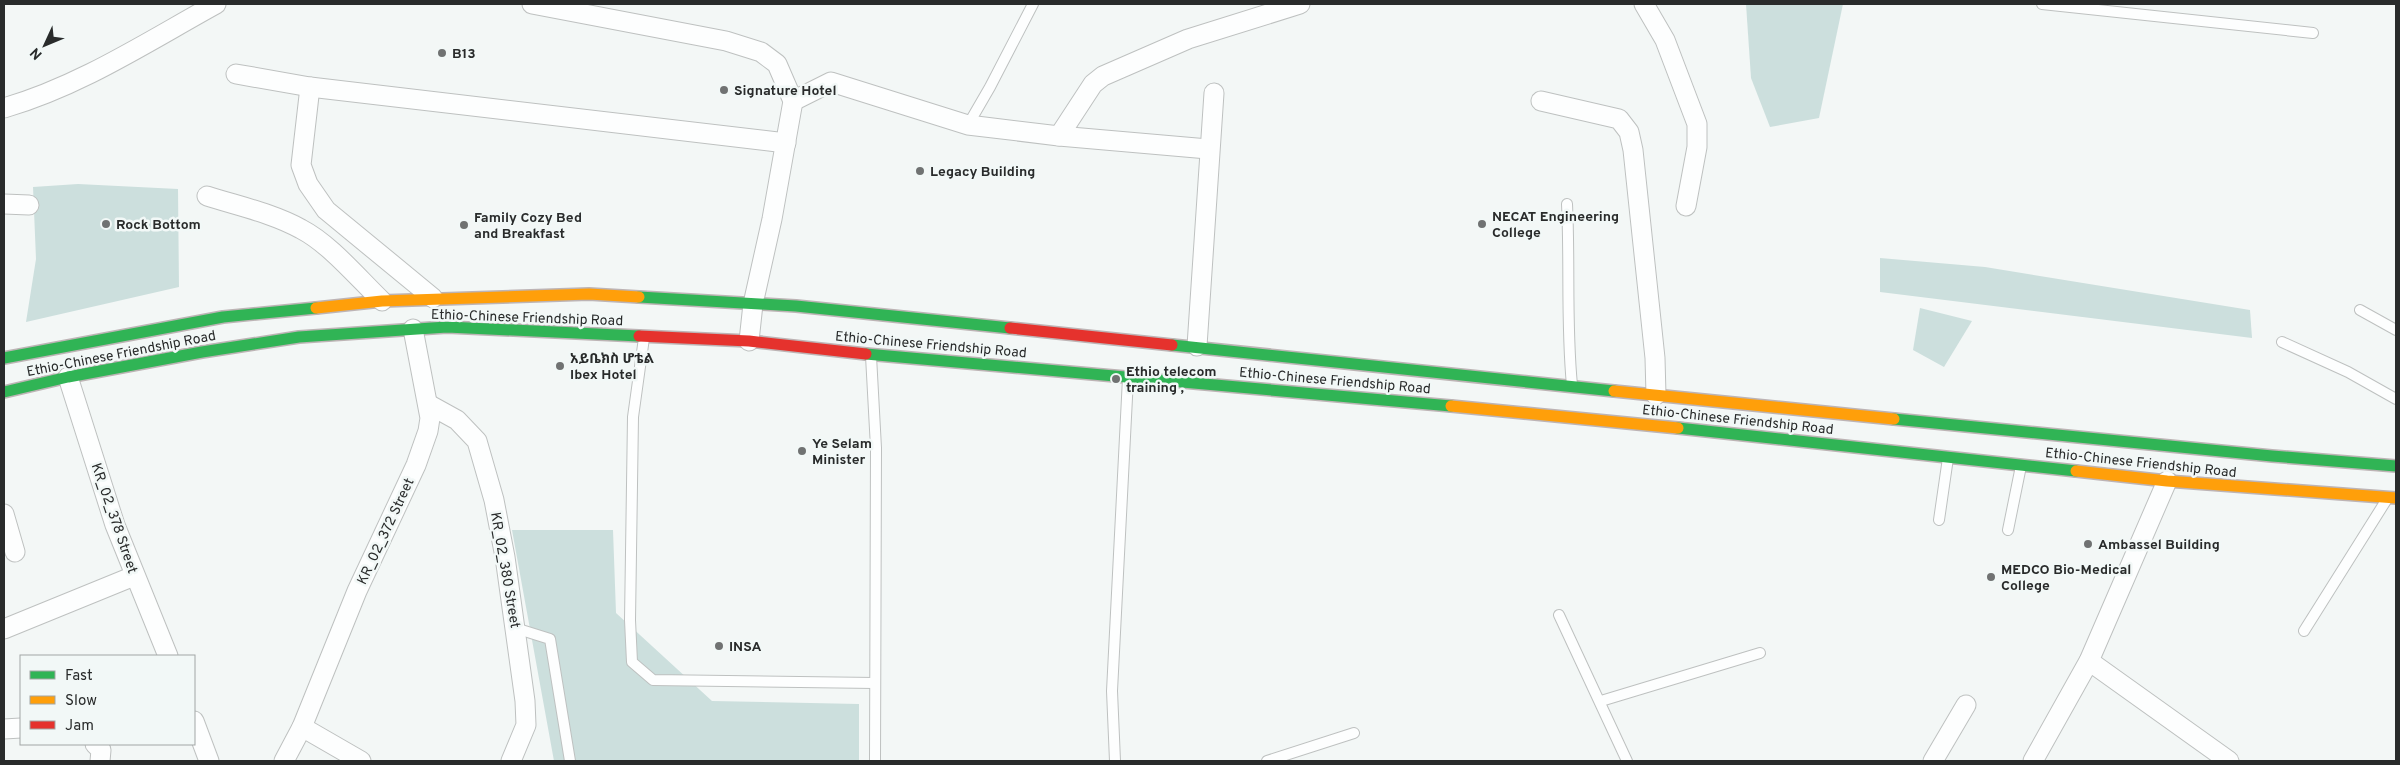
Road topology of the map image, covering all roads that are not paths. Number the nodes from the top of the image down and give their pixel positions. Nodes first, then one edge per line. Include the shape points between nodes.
1 (216, 4) edge
2 (532, 4) edge
3 (1033, 4) edge
4 (1300, 4) edge
5 (1644, 4) edge
6 (2042, 4) edge
7 (2313, 33) dead end
8 (236, 74) dead end
9 (310, 87) junction
10 (1214, 92) dead end
11 (793, 101) junction
12 (1541, 101) dead end
13 (4, 108) edge
14 (968, 124) junction
15 (1059, 136) junction
16 (786, 143) junction
17 (1208, 149) junction
18 (207, 196) dead end
19 (4, 204) edge
20 (1568, 204) dead end
21 (29, 206) dead end
22 (1686, 206) dead end
23 (433, 298) junction
24 (382, 300) junction
25 (753, 304) junction
26 (2360, 310) dead end
27 (413, 329) junction
28 (2396, 330) edge
29 (644, 336) junction
30 (749, 341) junction
31 (2282, 342) dead end
32 (1197, 346) junction
33 (871, 355) junction
34 (4, 358) edge
35 (1128, 376) junction
36 (68, 377) junction
37 (1572, 386) junction
38 (1620, 389) junction
39 (4, 392) edge
40 (1656, 394) junction
41 (2396, 399) edge
42 (428, 404) junction
43 (1618, 413) junction
44 (1948, 457) junction
45 (2021, 465) junction
46 (2396, 466) edge
47 (2167, 481) junction
48 (2392, 498) edge
49 (4, 514) edge
50 (1939, 520) dead end
51 (2008, 530) dead end
52 (15, 552) dead end
53 (134, 576) junction
54 (1559, 615) dead end
55 (515, 628) junction
56 (4, 629) edge
57 (2304, 631) dead end
58 (1760, 653) dead end
59 (168, 655) edge
60 (2089, 661) junction
61 (875, 683) junction
62 (1601, 701) junction
63 (1966, 705) dead end
64 (195, 724) edge
65 (302, 727) junction
66 (20, 728) edge
67 (4, 729) edge
68 (1354, 733) dead end
69 (96, 745) edge
70 (100, 761) edge
71 (209, 761) edge
72 (284, 761) edge
73 (361, 761) edge
74 (511, 761) edge
75 (570, 761) edge
76 (875, 761) edge
77 (1116, 761) edge
78 (1267, 761) edge
79 (1627, 761) edge
80 (1933, 761) edge
81 (2033, 761) edge
82 (2229, 761) edge

1 - 13 street via 72,83
2 - 11 street via 726,41 761,52 777,64
3 - 14 lane
4 - 15 street via 1188,39 1104,76 1093,84
5 - 22 street via 1665,40 1697,124 1698,147
6 - 7 lane
8 - 9 street
9 - 16 street
9 - 23 street via 301,164 308,184 326,210
10 - 17 street
11 - 14 street via 831,82
11 - 16 street
12 - 40 street via 1619,119 1628,132 1636,170
14 - 15 street
15 - 17 street
16 - 25 street
17 - 32 street
18 - 24 street via 274,217 303,230
19 - 21 street
20 - 37 lane via 1568,342
23 - 24 main road, Ethio-Chinese Friendship Road
23 - 25 main road, Ethio-Chinese Friendship Road via 589,294
24 - 34 main road, Ethio-Chinese Friendship Road via 223,317
25 - 30 street
25 - 32 main road, Ethio-Chinese Friendship Road
26 - 28 lane
27 - 29 main road, Ethio-Chinese Friendship Road via 447,327
27 - 36 main road, Ethio-Chinese Friendship Road via 300,337
27 - 42 street, KR_02_372 Street
29 - 30 main road, Ethio-Chinese Friendship Road
29 - 61 lane via 633,418 632,662 653,680
30 - 33 main road, Ethio-Chinese Friendship Road
31 - 41 lane via 2348,372
32 - 37 main road, Ethio-Chinese Friendship Road
33 - 35 main road, Ethio-Chinese Friendship Road
33 - 61 lane via 876,448
35 - 43 main road, Ethio-Chinese Friendship Road
35 - 77 lane via 1112,691
36 - 39 main road, Ethio-Chinese Friendship Road
36 - 53 street, KR_02_378 Street
37 - 38 main road, Ethio-Chinese Friendship Road
38 - 40 main road, Ethio-Chinese Friendship Road
38 - 43 main road
40 - 46 main road, Ethio-Chinese Friendship Road
42 - 55 street, KR_02_380 Street via 457,420 477,441 494,500
42 - 65 street, KR_02_372 Street via 428,430 416,465 357,591
43 - 44 main road, Ethio-Chinese Friendship Road
44 - 45 main road, Ethio-Chinese Friendship Road
44 - 50 lane
45 - 47 main road, Ethio-Chinese Friendship Road
45 - 51 lane
47 - 48 main road, Ethio-Chinese Friendship Road
47 - 60 street
48 - 57 lane
49 - 52 street
53 - 56 street
53 - 59 street, KR_02_378 Street
54 - 62 lane
55 - 74 street, KR_02_380 Street via 526,725
55 - 75 lane via 550,639
58 - 62 lane
60 - 81 street
60 - 82 street
61 - 76 lane
62 - 79 lane
63 - 80 street
64 - 71 street
65 - 72 street, KR_02_372 Street
65 - 73 street
66 - 67 street
68 - 78 lane
69 - 70 street via 101,750

